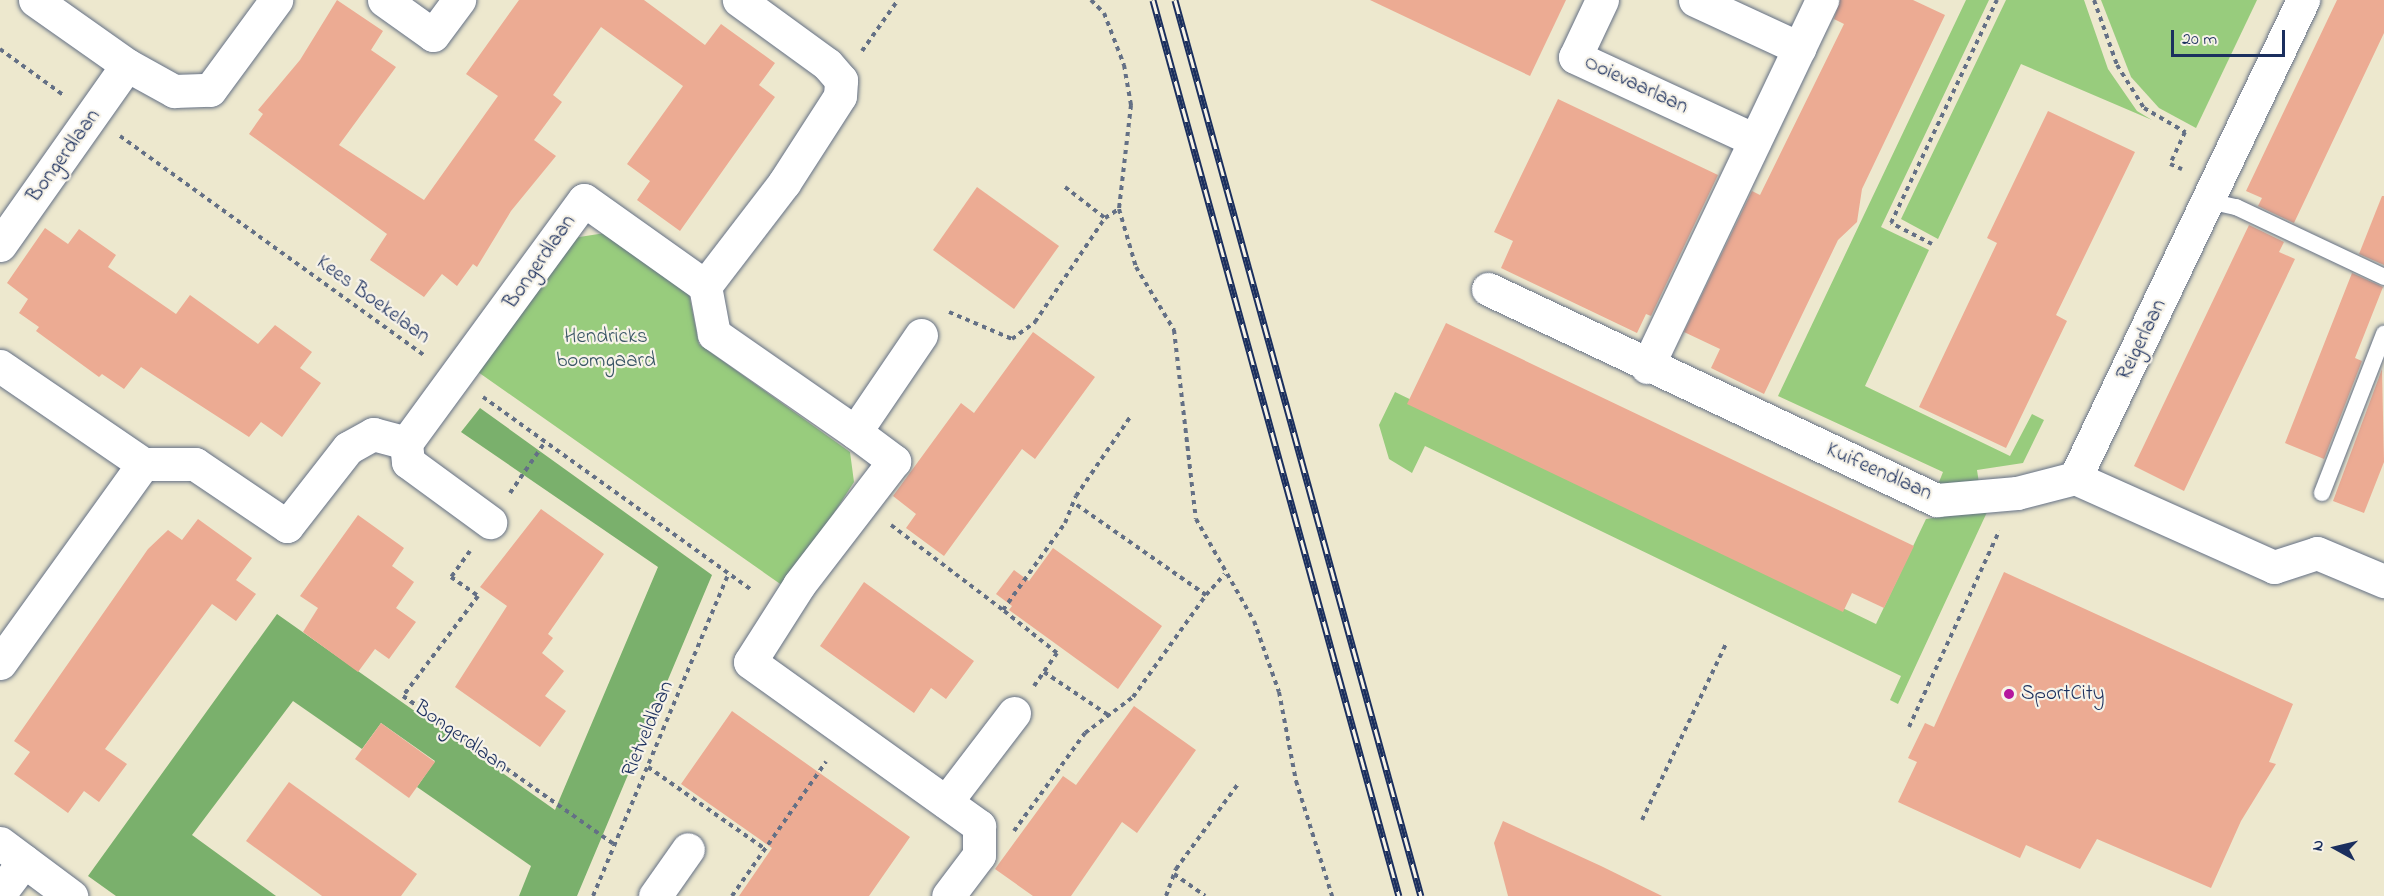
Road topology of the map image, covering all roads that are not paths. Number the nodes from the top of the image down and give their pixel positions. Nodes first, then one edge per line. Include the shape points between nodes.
1 (35, 0) edge
2 (276, 0) edge
3 (384, 0) edge
4 (459, 0) edge
5 (739, 0) edge
6 (1602, 0) edge
7 (1695, 0) edge
8 (1822, 0) edge
9 (2303, 0) edge
10 (1799, 48) junction
11 (127, 65) junction
12 (1755, 140) junction
13 (2212, 193) junction
14 (0, 245) edge
15 (2384, 277) edge
16 (705, 286) junction
17 (1488, 289) dead end
18 (2384, 334) edge
19 (921, 335) road end
20 (0, 366) edge
21 (1647, 367) junction
22 (855, 432) junction
23 (406, 443) junction
24 (143, 464) junction
25 (2075, 478) junction
26 (2322, 493) dead end
27 (490, 522) road end
28 (2384, 581) edge
29 (0, 663) edge
30 (1014, 713) road end
31 (946, 802) junction
32 (688, 849) dead end
33 (12, 852) edge
34 (0, 893) edge
35 (71, 896) edge
36 (655, 896) edge
37 (948, 896) edge

1 - 11 street
2 - 11 street via 210,90 174,91
3 - 4 street via 433,35
5 - 16 street via 841,80 840,96 784,183
6 - 12 street, Ooievaarlaan via 1575,57
7 - 10 street
8 - 10 street
9 - 13 street, Reigerlaan
10 - 12 street
11 - 14 street, Bongerdlaan
12 - 21 street
13 - 15 lane
13 - 25 street, Reigerlaan
16 - 22 street via 714,334
16 - 23 street, Bongerdlaan via 584,200 457,379
17 - 21 street, Kuifeendlaan
18 - 26 lane
19 - 22 street
20 - 24 street
21 - 25 street, Kuifeendlaan via 1937,500 2017,493
22 - 31 street via 894,461 798,585 750,662
23 - 24 street via 373,434 348,448 287,526 195,464
23 - 27 street via 408,462
24 - 29 street
25 - 28 street via 2274,567 2317,553
30 - 31 street
31 - 37 street via 979,826 979,855
32 - 36 street
33 - 34 street
33 - 35 street

